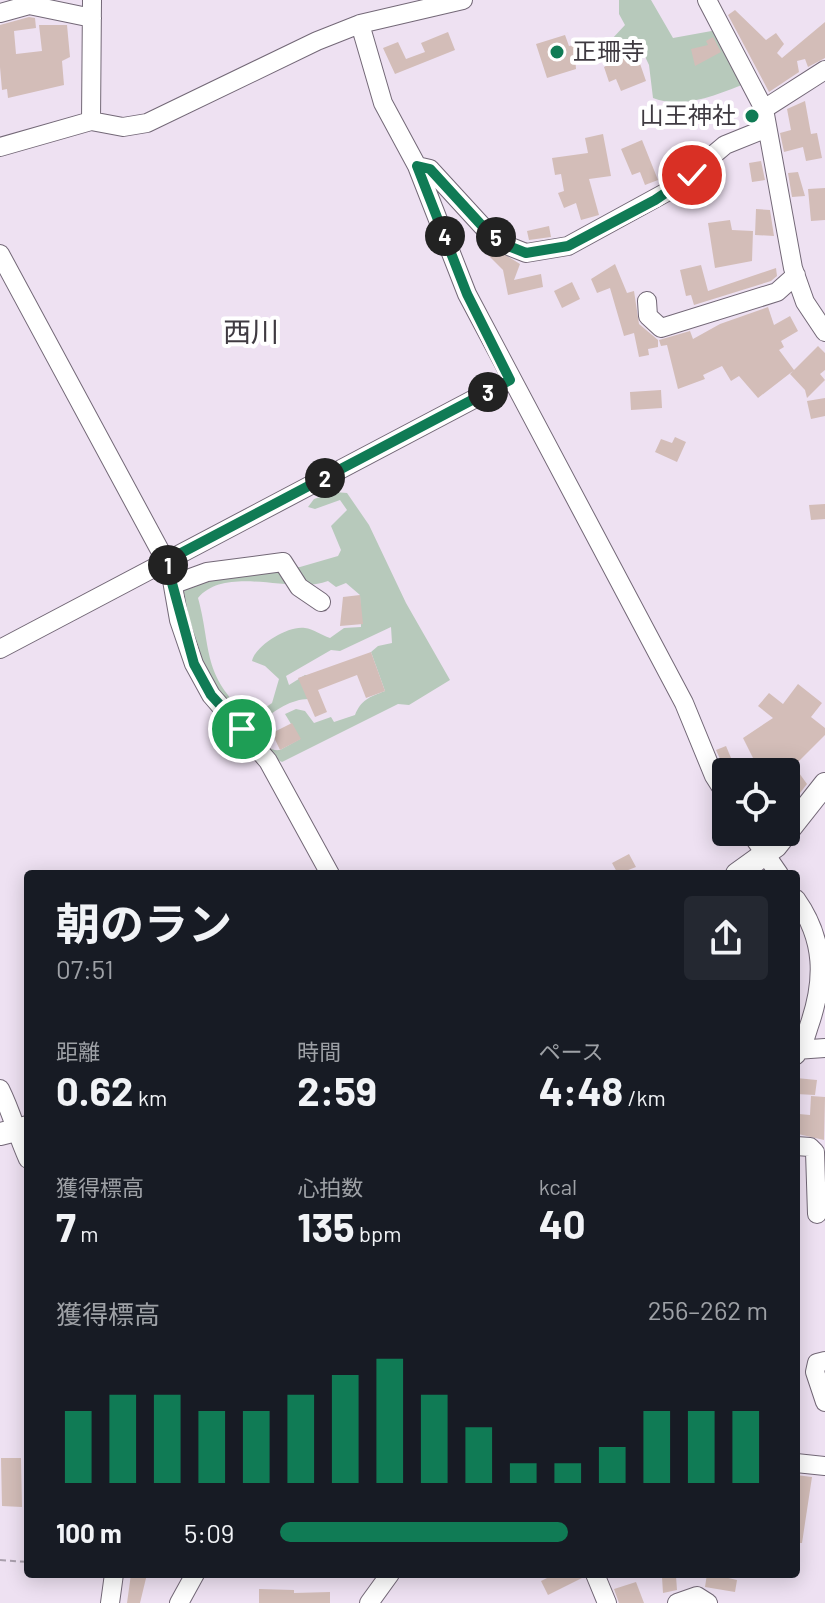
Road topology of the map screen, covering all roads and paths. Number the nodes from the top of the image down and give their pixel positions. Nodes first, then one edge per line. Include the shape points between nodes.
1 (463, 0) edge
2 (707, 0) edge
3 (92, 9) edge
4 (0, 13) edge
5 (360, 24) junction
6 (825, 70) edge
7 (764, 109) junction
8 (91, 121) junction
9 (767, 128) junction
10 (0, 147) edge
11 (417, 166) junction
12 (0, 254) edge
13 (796, 275) junction
14 (647, 301) dead end
15 (825, 332) edge
16 (510, 380) junction
17 (166, 561) junction
18 (174, 584) junction
19 (321, 602) dead end
20 (0, 649) edge
21 (712, 771) edge
22 (825, 784) edge
23 (759, 846) edge
24 (765, 855) junction
25 (328, 870) edge
26 (743, 870) edge
27 (776, 870) edge
28 (800, 906) edge
29 (800, 1045) edge
30 (825, 1048) edge
31 (800, 1052) edge
32 (0, 1089) edge
33 (14, 1130) edge
34 (800, 1146) edge
35 (24, 1151) edge
36 (819, 1162) edge
37 (817, 1214) dead end
38 (812, 1369) edge
39 (825, 1402) edge
40 (800, 1463) edge
41 (825, 1466) edge
42 (0, 1560) edge
43 (24, 1562) edge
44 (113, 1578) edge
45 (193, 1578) edge
46 (387, 1578) edge
47 (597, 1578) edge
48 (110, 1603) edge
49 (179, 1603) edge
50 (369, 1603) edge
51 (607, 1603) edge
52 (677, 1603) edge
53 (708, 1603) edge

1 - 5 street
2 - 7 street
3 - 4 street via 29,5
3 - 8 street
5 - 8 street via 147,123 123,127
5 - 11 street via 383,103
6 - 7 street
7 - 9 street
8 - 10 street
9 - 11 street via 725,145 674,188 568,246 526,253 485,229 430,169
9 - 13 street
11 - 16 street via 467,294
12 - 17 street
13 - 14 street via 777,292 661,328 648,316
13 - 15 street via 805,302
16 - 17 street
16 - 21 street via 684,703
17 - 18 street
17 - 20 street
18 - 19 street via 207,572 283,562 299,587
18 - 25 street via 194,664 211,695 268,761
22 - 24 main road
23 - 24 street
24 - 26 main road
24 - 27 street
28 - 29 street via 819,942 823,971 819,1001
30 - 31 street
32 - 33 street via 16,1119
33 - 35 street
34 - 36 street via 813,1148
36 - 37 street
38 - 39 street
40 - 41 street
42 - 43 path
44 - 48 street
45 - 49 street
46 - 50 street
47 - 51 street
52 - 53 street via 697,1596

